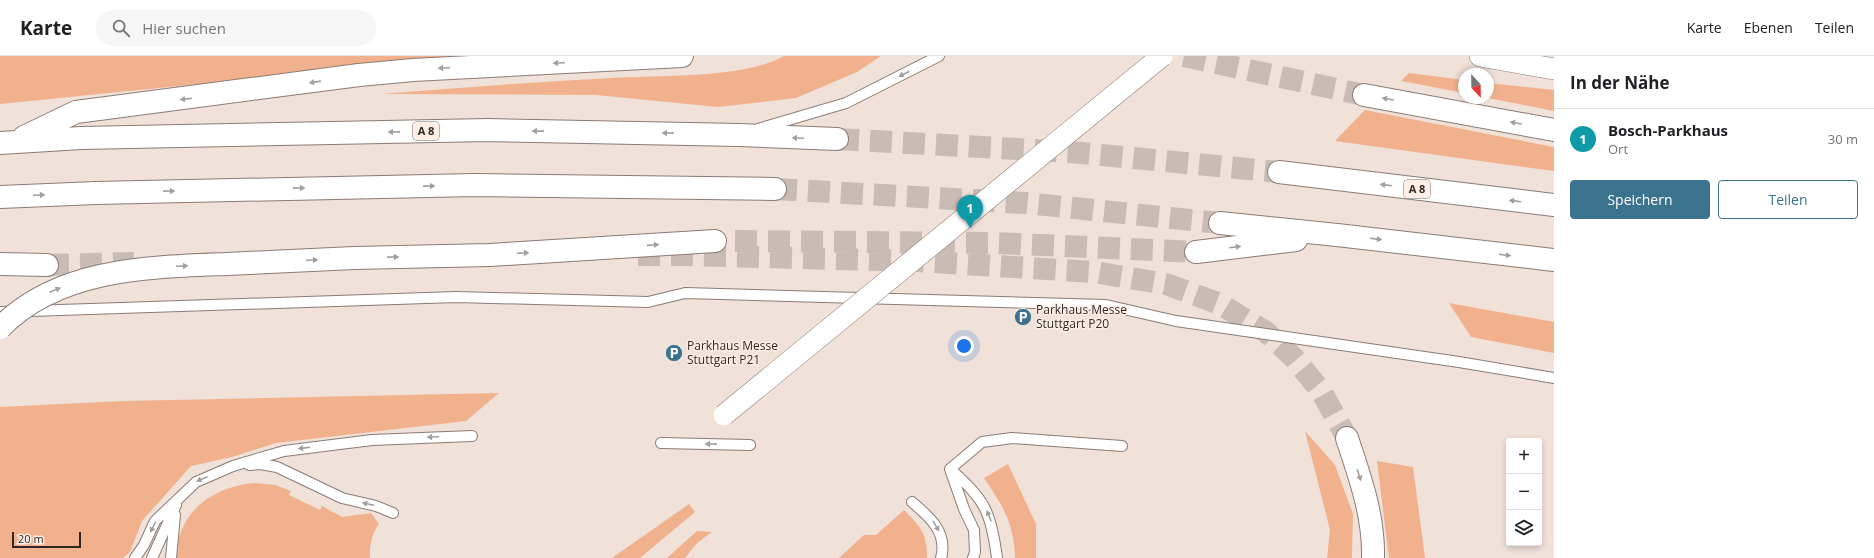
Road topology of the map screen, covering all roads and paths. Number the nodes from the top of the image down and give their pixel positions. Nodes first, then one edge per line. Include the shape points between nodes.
1 (682, 56) edge
2 (939, 56) edge
3 (1162, 56) edge
4 (1480, 56) edge
5 (1554, 69) edge
6 (1364, 95) tunnel mouth
7 (1554, 130) edge
8 (739, 135) junction
9 (837, 139) tunnel mouth
10 (7, 143) edge
11 (1279, 172) tunnel mouth
12 (775, 189) tunnel mouth
13 (0, 197) edge
14 (1554, 205) edge
15 (1220, 223) tunnel mouth
16 (1337, 234) junction
17 (716, 241) tunnel mouth
18 (1196, 252) tunnel mouth
19 (1554, 260) edge
20 (0, 264) edge
21 (47, 265) tunnel mouth
22 (0, 312) edge
23 (0, 328) edge
24 (1554, 378) edge
25 (724, 415) dead end
26 (472, 436) dead end
27 (1347, 438) tunnel mouth
28 (661, 443) dead end
29 (750, 445) dead end
30 (1122, 446) dead end
31 (233, 466) junction
32 (950, 469) junction
33 (178, 501) junction
34 (912, 502) dead end
35 (393, 513) dead end
36 (996, 557) edge
37 (135, 558) edge
38 (152, 558) edge
39 (171, 558) edge
40 (941, 558) edge
41 (972, 558) edge
42 (1373, 558) edge

1 -> 10 highway via 421,70 76,112
2 -> 8 lane via 846,103
3 - 25 street, bridge
4 - 5 street
7 -> 6 highway
9 -> 8 highway, A 8
8 -> 10 highway, A 8 via 488,130 88,138
14 -> 11 highway, A 8
13 -> 12 highway via 475,185
15 - 16 highway
18 -> 16 highway
16 -> 19 highway
23 -> 17 highway, bridge via 28,304 48,293 70,284 135,270 354,258 490,255
20 - 21 highway
22 - 24 lane via 456,297 648,302 685,293 1106,305 1176,321
26 -> 31 lane via 372,440 284,451
27 -> 42 highway via 1366,496 1374,536
29 -> 28 lane
30 - 32 lane via 1012,438 982,442
31 -> 33 lane via 196,482
35 -> 31 lane via 342,498 277,467 260,464
36 -> 32 lane via 993,528 983,503 966,482
32 - 41 lane via 974,530 975,552
33 -> 37 lane via 155,521
33 - 38 lane
33 - 39 lane
34 -> 40 lane via 931,517 941,534

